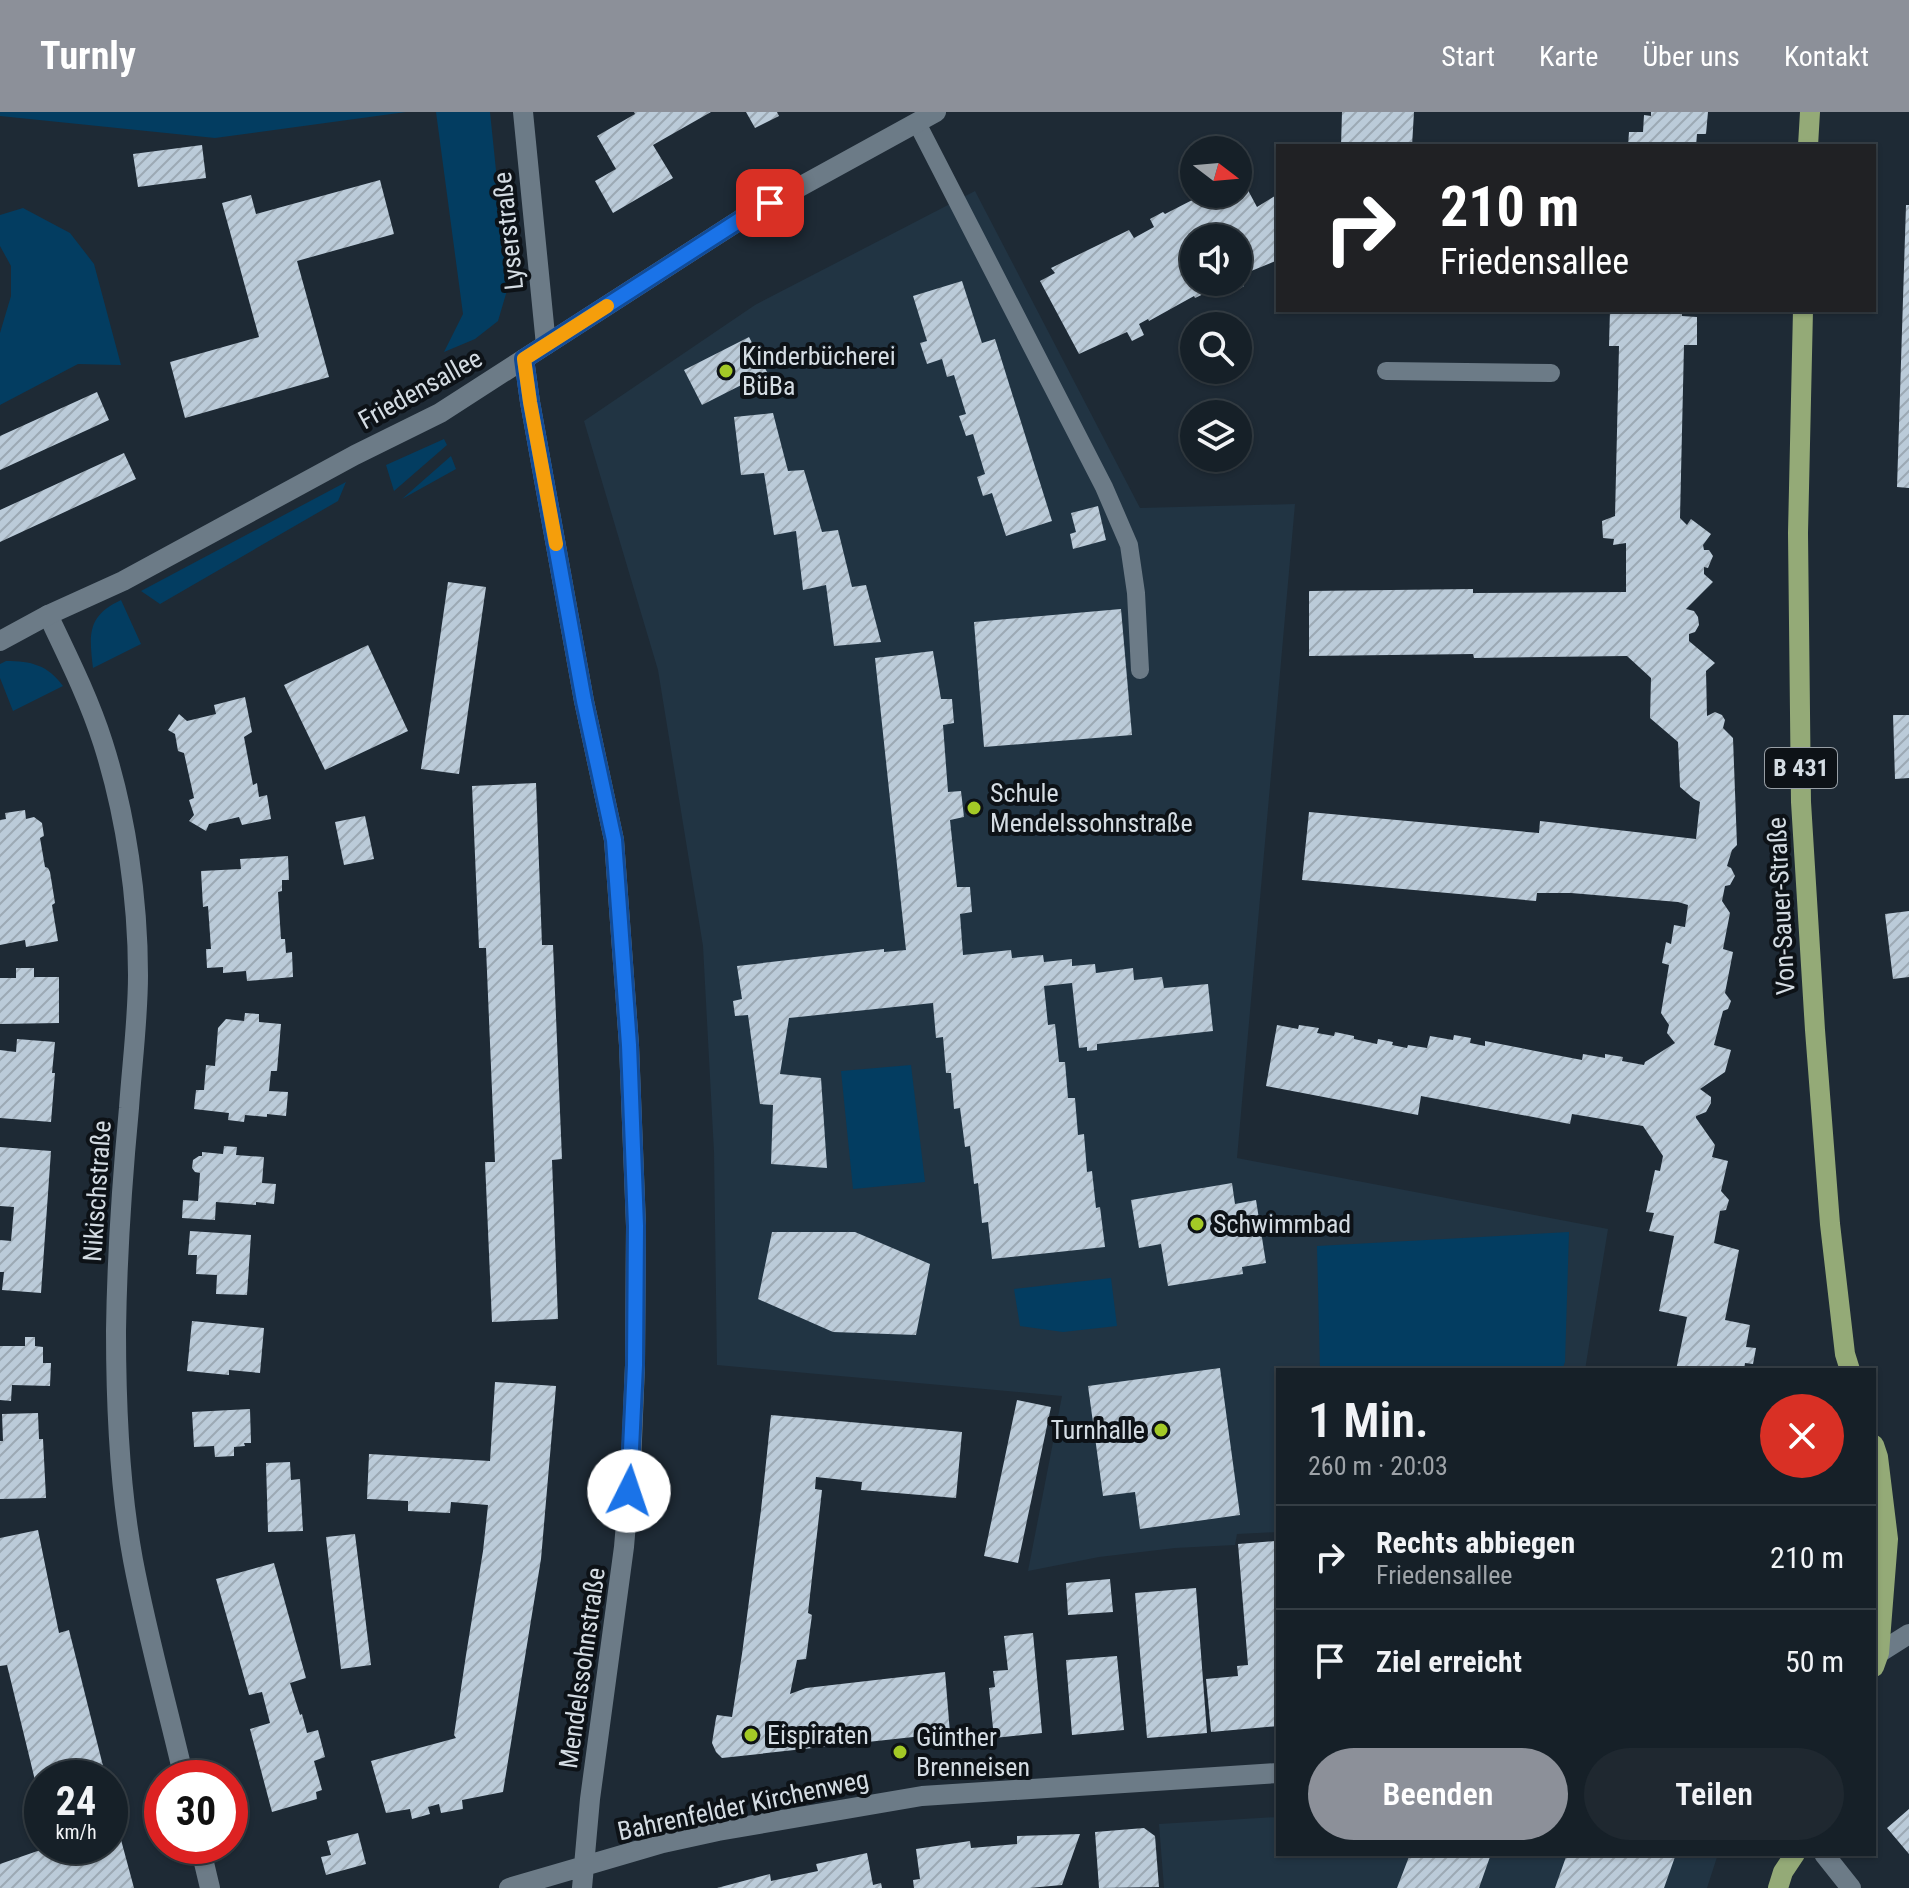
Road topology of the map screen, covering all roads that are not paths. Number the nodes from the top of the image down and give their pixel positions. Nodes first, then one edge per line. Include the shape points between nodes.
1 (523, 112) edge
2 (936, 112) edge
3 (1810, 112) edge
4 (917, 123) junction
5 (1808, 144) edge
6 (1803, 312) edge
7 (546, 345) junction
8 (524, 359) junction
9 (1386, 371) dead end
10 (1551, 373) dead end
11 (48, 615) junction
12 (0, 641) edge
13 (1140, 670) dead end
14 (1846, 1365) edge
15 (1876, 1451) edge
16 (1909, 1634) edge
17 (1876, 1645) edge
18 (1876, 1653) edge
19 (180, 1760) edge
20 (1276, 1773) edge
21 (1826, 1856) edge
22 (204, 1864) edge
23 (583, 1867) junction
24 (210, 1888) edge
25 (509, 1888) edge
26 (582, 1888) edge
27 (1851, 1888) edge

1 - 7 street, Lyserstraße
2 - 4 street, Friedensallee
3 - 5 main road
4 - 7 street, Friedensallee via 743,218
4 - 13 lane via 1129,545
6 - 14 main road, Von-Sauer-Straße / B 431 via 1798,522 1801,802 1830,1224
7 - 8 street, Friedensallee
8 - 11 street, Friedensallee via 440,413 123,581
8 - 23 street, Mendelssohnstraße via 614,840 636,1226 631,1464
9 - 10 lane
11 - 12 street, Friedensallee
11 - 19 street, Nikischstraße via 103,742 131,873 138,976 119,1230 118,1424 132,1558
15 - 17 main road via 1888,1539
16 - 18 street
20 - 23 street, Bahrenfelder Kirchenweg via 922,1796 718,1831
21 - 27 street
22 - 24 street
23 - 25 street, Bahrenfelder Kirchenweg
23 - 26 street, Mendelssohnstraße

